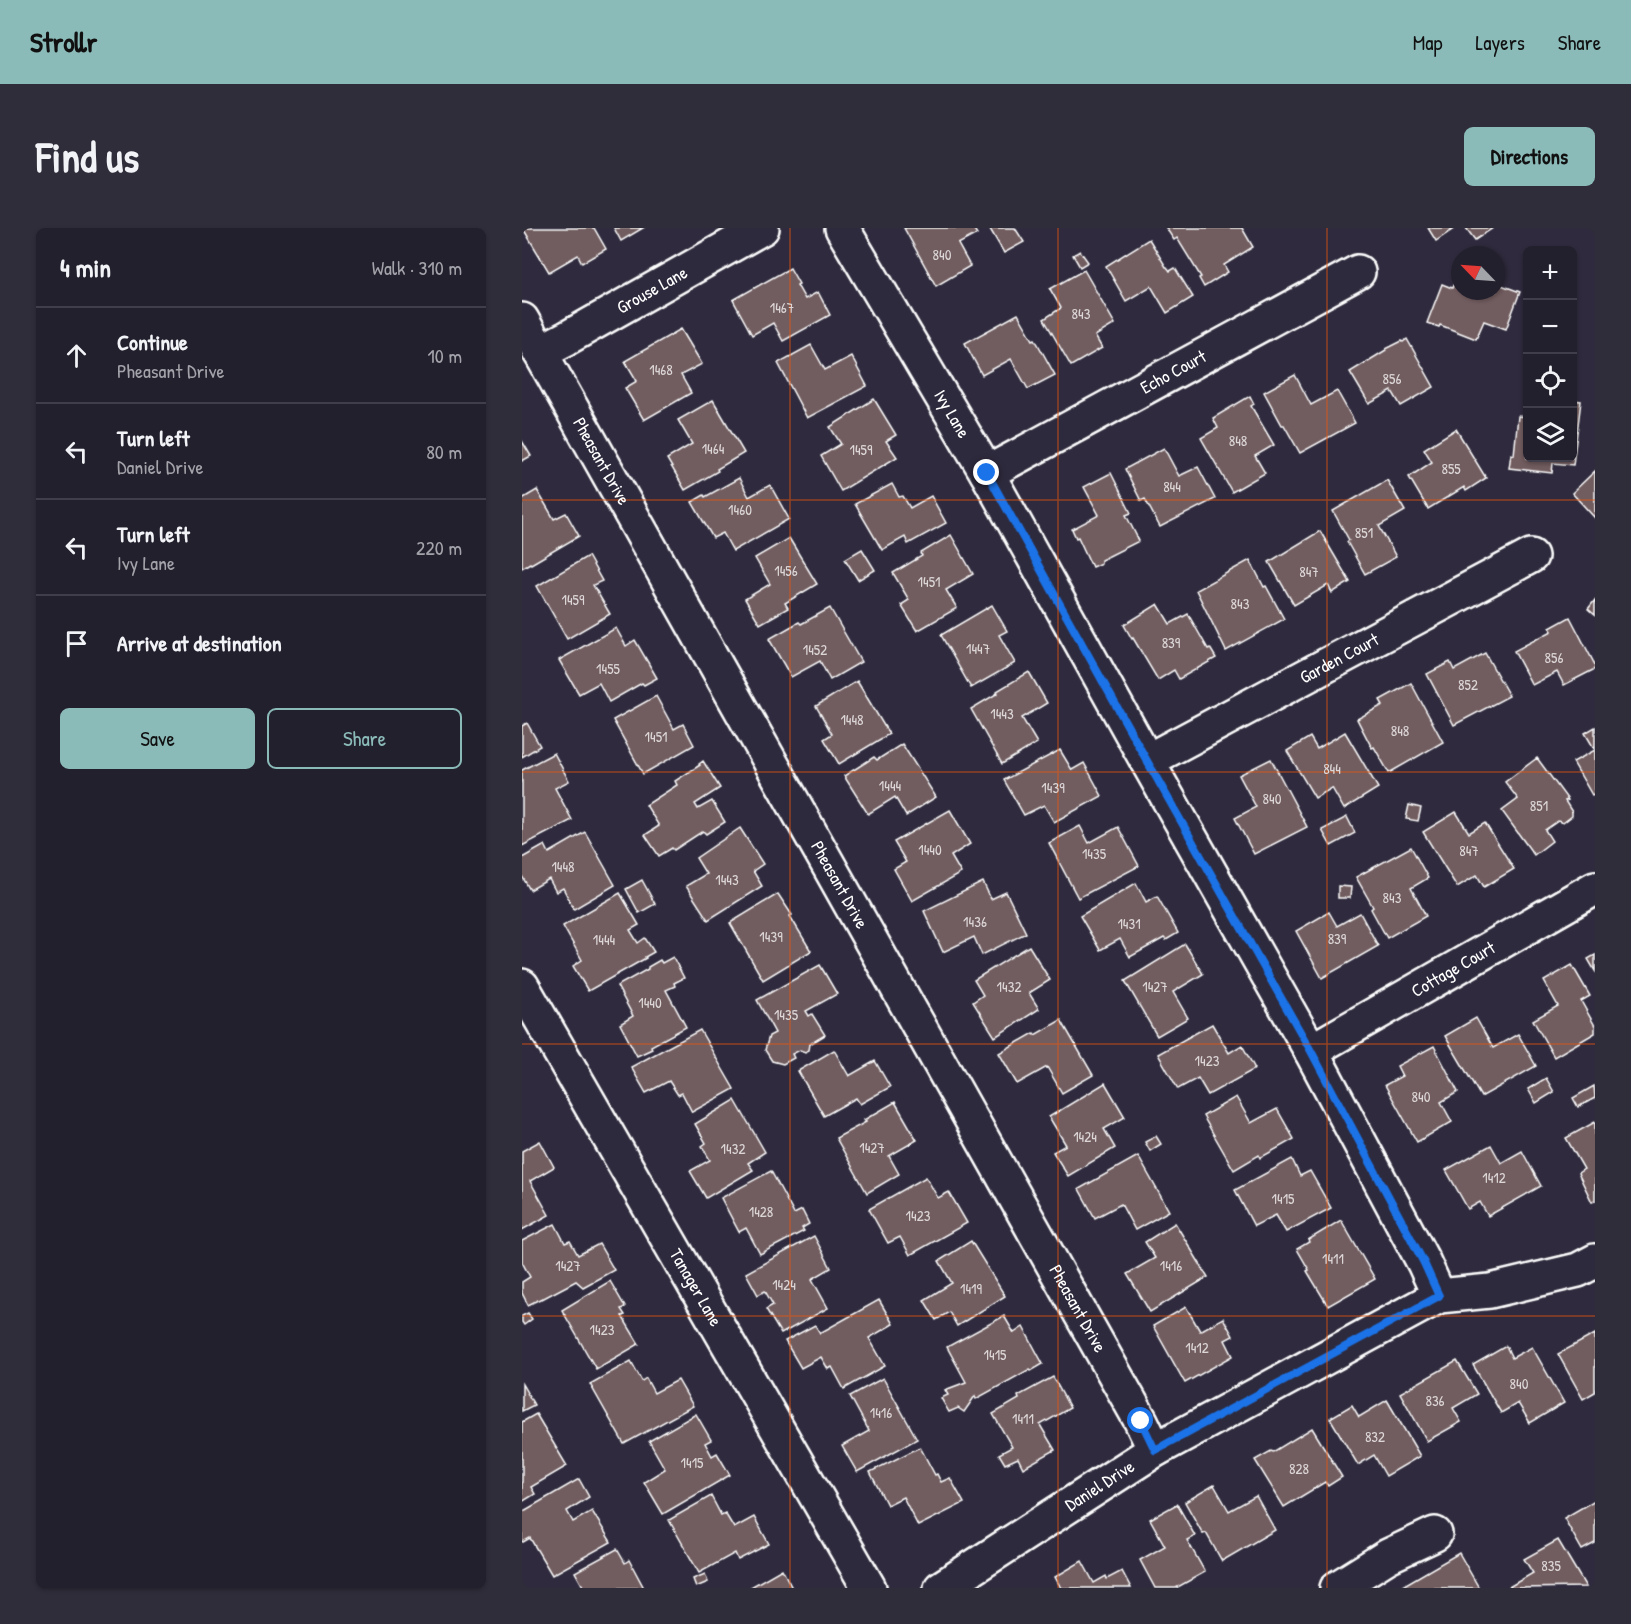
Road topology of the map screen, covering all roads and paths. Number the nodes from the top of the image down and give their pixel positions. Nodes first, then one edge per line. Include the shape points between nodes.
1 (762, 228) edge
2 (842, 228) edge
3 (1358, 272) dead end
4 (522, 320) edge
5 (540, 352) junction
6 (987, 473) junction
7 (1531, 556) dead end
8 (1147, 761) junction
9 (1595, 888) edge
10 (522, 986) edge
11 (1311, 1051) junction
12 (1595, 1262) edge
13 (1439, 1296) junction
14 (1155, 1450) junction
15 (1435, 1534) dead end
16 (868, 1588) edge
17 (941, 1588) edge
18 (1337, 1588) edge

1 - 5 street, Grouse Lane
2 - 6 street, Ivy Lane
3 - 6 street, Echo Court
4 - 5 street, Pheasant Drive
5 - 14 street, Pheasant Drive
6 - 8 street, Ivy Lane
7 - 8 street, Garden Court
8 - 11 street, Ivy Lane
9 - 11 street, Cottage Court
10 - 16 street, Tanager Lane
11 - 13 street, Ivy Lane
12 - 13 street, Daniel Drive via 1578,1270 1490,1291
13 - 14 street, Daniel Drive
14 - 17 street, Daniel Drive
15 - 18 street via 1388,1556

